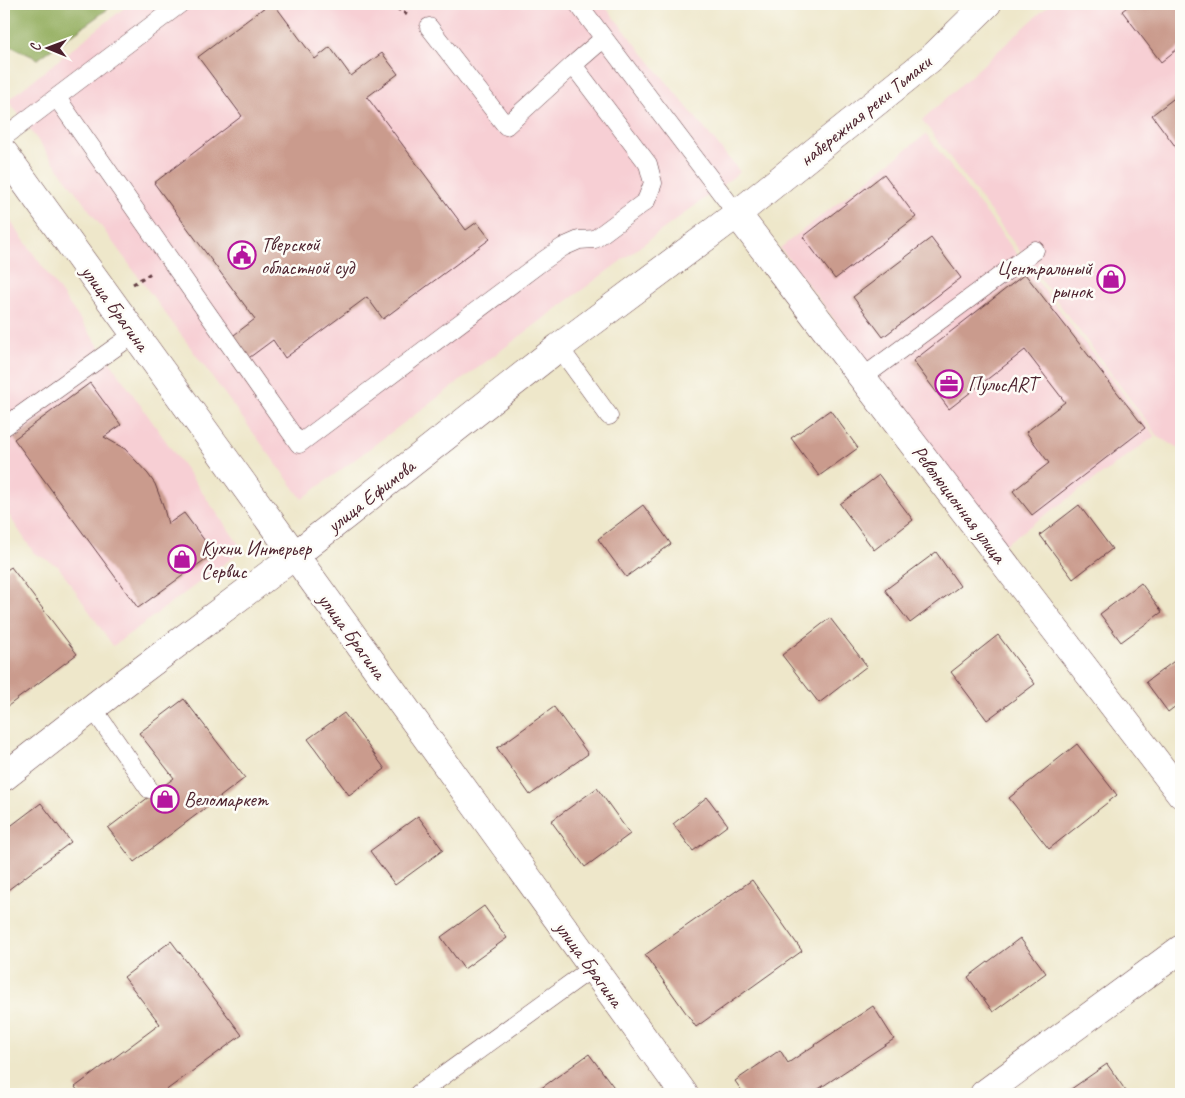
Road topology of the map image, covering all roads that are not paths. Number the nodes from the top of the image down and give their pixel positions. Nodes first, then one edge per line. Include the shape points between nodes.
1 (180, 4) edge
2 (578, 4) edge
3 (987, 4) edge
4 (429, 28) dead end
5 (604, 38) junction
6 (573, 65) junction
7 (57, 98) junction
8 (4, 137) edge
9 (4, 153) edge
10 (737, 214) junction
11 (1035, 250) dead end
12 (134, 334) junction
13 (559, 347) junction
14 (862, 378) junction
15 (609, 416) dead end
16 (4, 427) edge
17 (294, 556) junction
18 (92, 707) junction
19 (4, 777) edge
20 (149, 789) dead end
21 (1181, 794) edge
22 (1181, 949) edge
23 (592, 968) junction
24 (418, 1094) edge
25 (684, 1094) edge
26 (984, 1094) edge

1 - 7 lane
2 - 5 lane
3 - 10 street, набережная реки Тьмаки via 935,55
4 - 6 lane via 506,126
5 - 6 lane
5 - 10 lane
6 - 7 lane via 648,164 653,183 646,201 595,239 579,240 540,263 298,444
7 - 8 lane
9 - 12 street, улица Брагина
10 - 13 street, улица Ефимова
10 - 14 street, Революционная улица
11 - 14 lane
12 - 16 lane
12 - 17 street, улица Брагина
13 - 15 lane
13 - 17 street, улица Ефимова
14 - 21 street, Революционная улица
17 - 18 street, улица Ефимова
17 - 23 street, улица Брагина
18 - 19 street, улица Ефимова
18 - 20 lane
22 - 26 street
23 - 24 lane
23 - 25 street, улица Брагина

